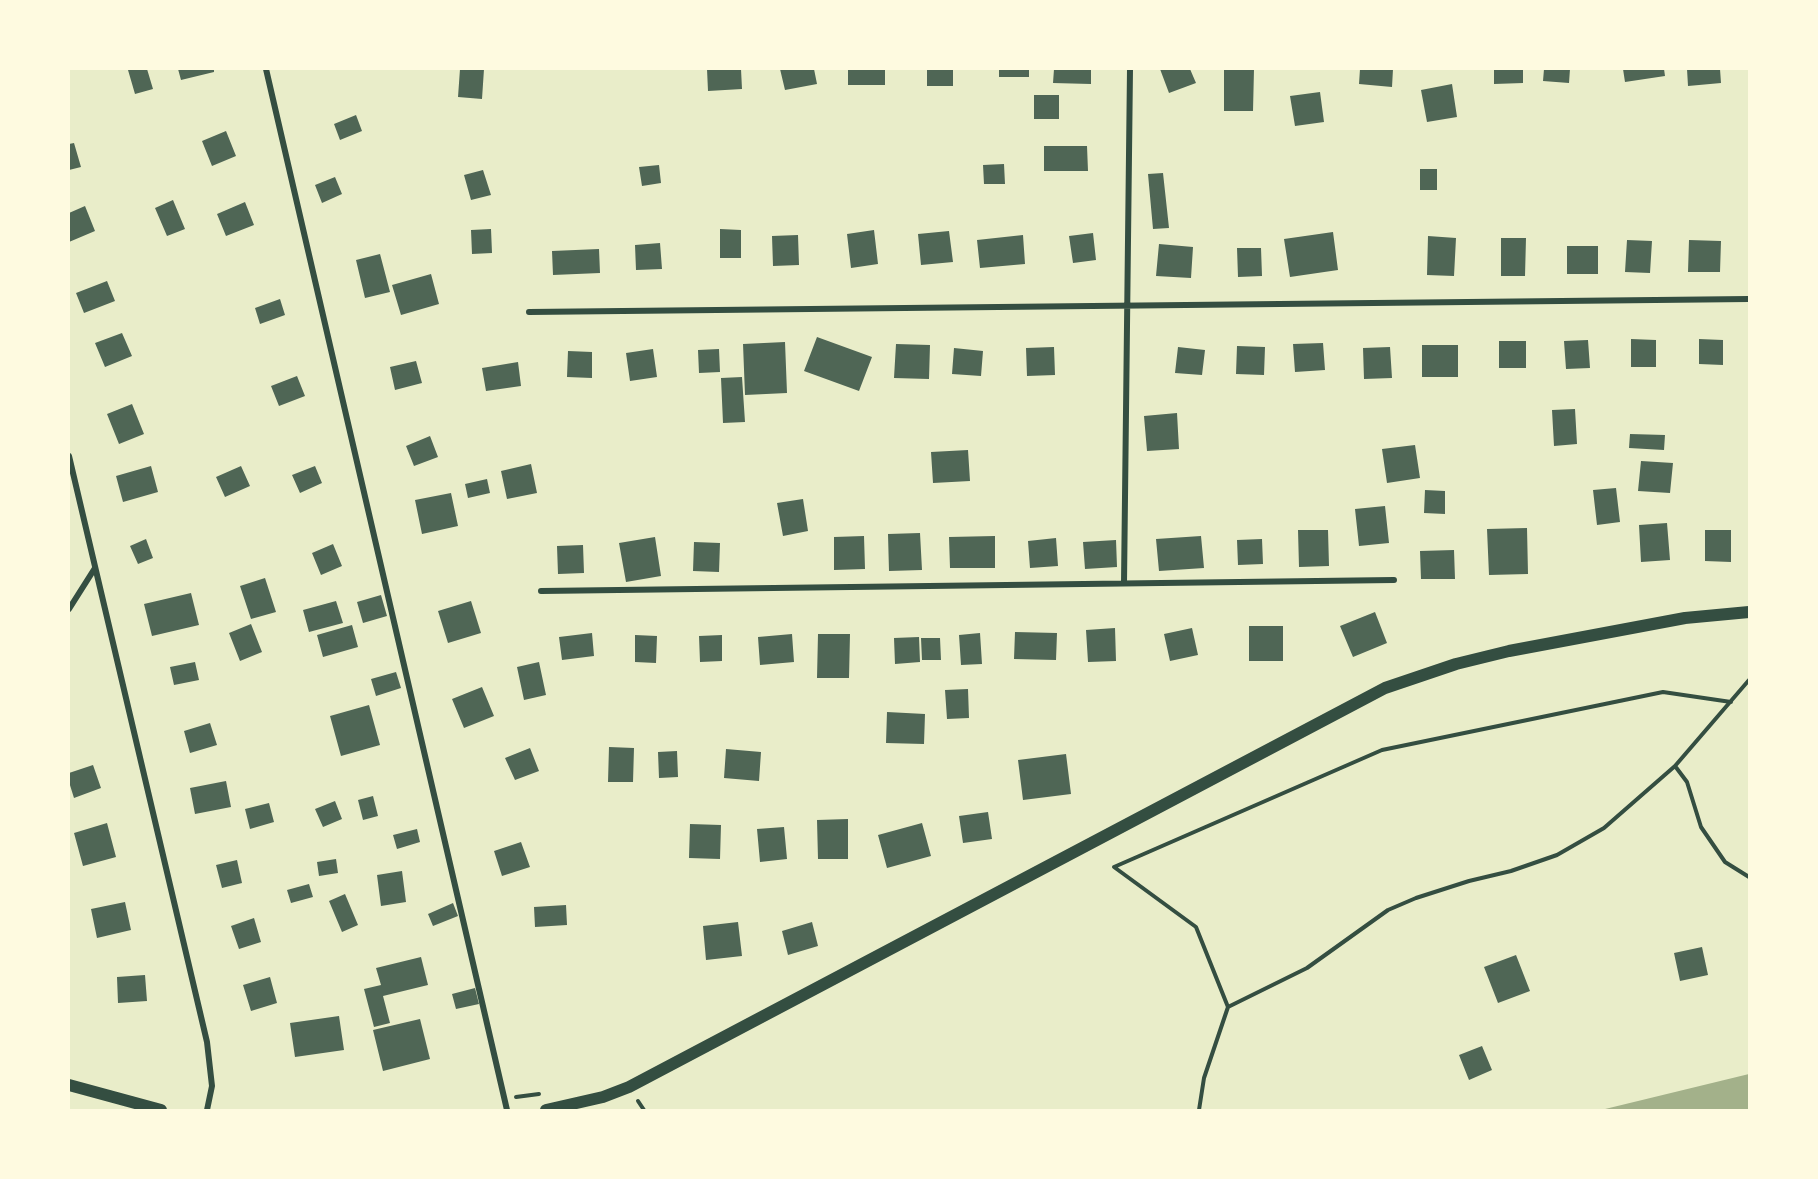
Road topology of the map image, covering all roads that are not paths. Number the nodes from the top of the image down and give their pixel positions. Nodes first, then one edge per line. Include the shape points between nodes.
1 (266, 69) edge
2 (1130, 69) edge
3 (1749, 299) edge
4 (1127, 306) junction
5 (529, 312) dead end
6 (69, 456) edge
7 (95, 568) junction
8 (1394, 580) dead end
9 (1124, 583) junction
10 (541, 591) dead end
11 (69, 609) edge
12 (1749, 612) edge
13 (69, 1085) edge
14 (161, 1110) edge
15 (207, 1110) edge
16 (507, 1110) edge
17 (546, 1110) edge

1 - 16 street
2 - 4 street
3 - 4 street
4 - 5 street
4 - 9 street
6 - 7 street
7 - 11 street
7 - 15 street via 207,1042 212,1086
8 - 9 street
9 - 10 street
12 - 17 main road via 1685,618 1509,651 1385,688 629,1087
13 - 14 main road

